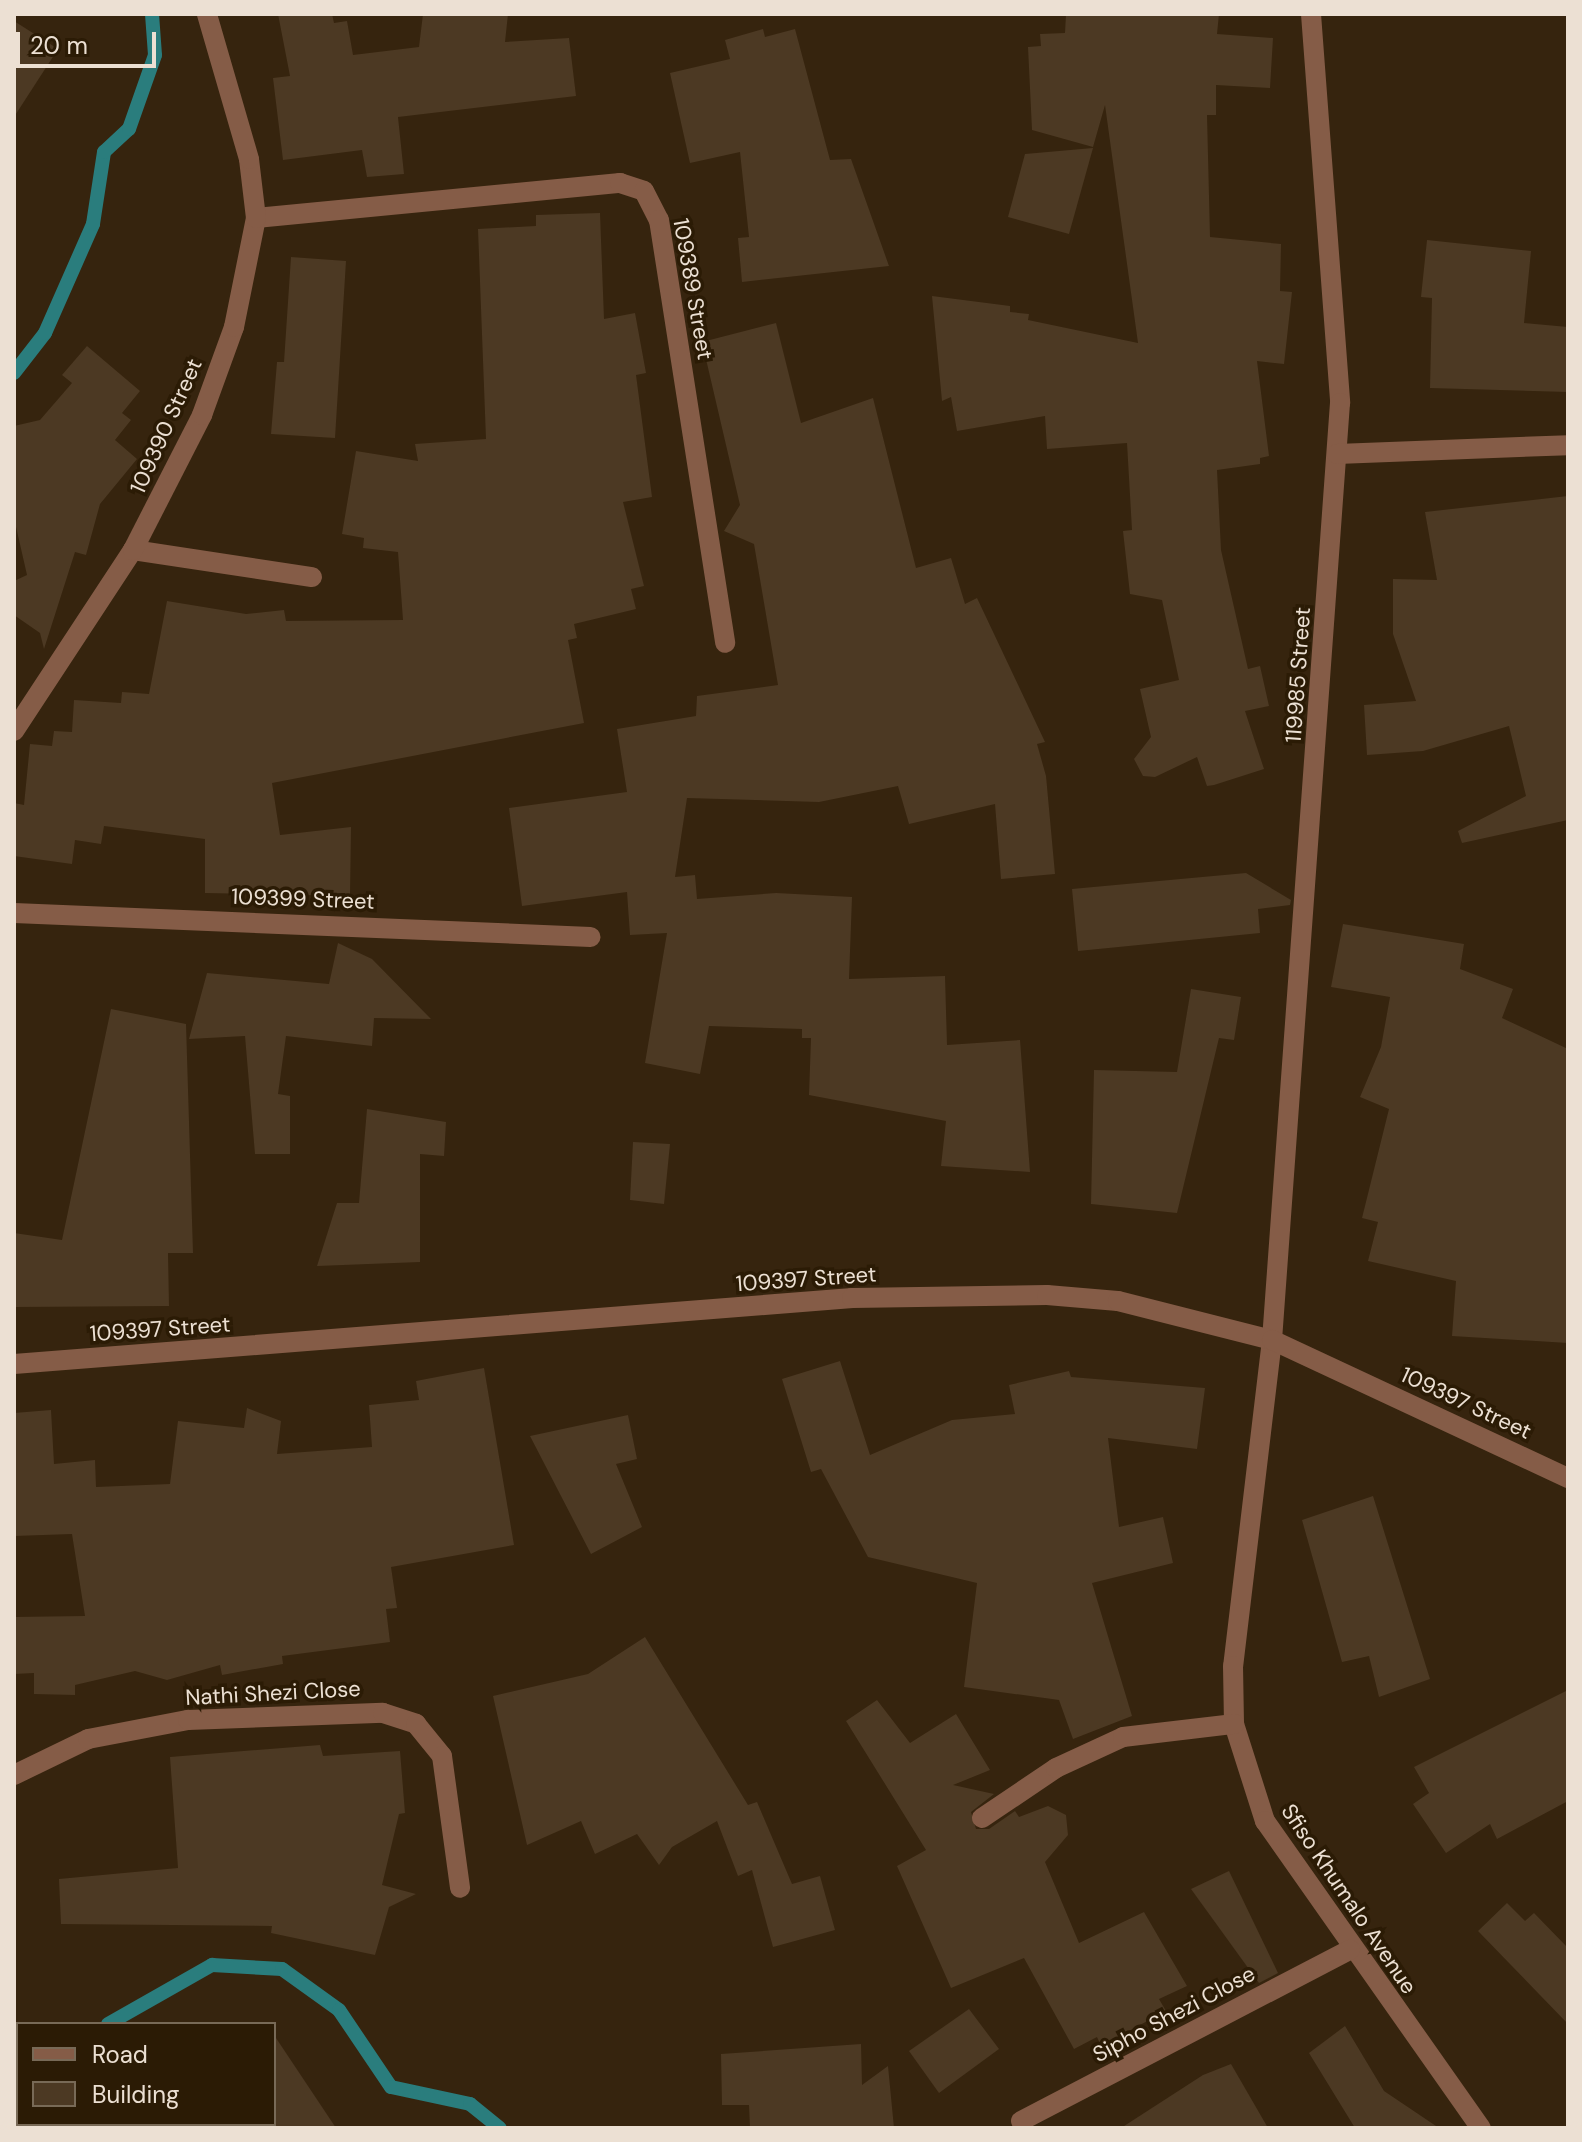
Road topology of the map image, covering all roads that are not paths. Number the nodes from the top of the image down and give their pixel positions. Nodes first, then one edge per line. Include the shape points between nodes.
1 (207, 14) edge
2 (1311, 14) edge
3 (256, 218) junction
4 (1568, 445) edge
5 (1337, 454) junction
6 (133, 550) junction
7 (312, 577) dead end
8 (725, 643) dead end
9 (14, 731) edge
10 (14, 913) edge
11 (591, 937) dead end
12 (1272, 1340) junction
13 (14, 1364) edge
14 (1568, 1478) edge
15 (1234, 1724) junction
16 (14, 1775) edge
17 (982, 1818) dead end
18 (460, 1888) dead end
19 (1350, 1950) junction
20 (1021, 2121) dead end
21 (1481, 2128) edge

1 - 3 street, 109390 Street via 249,159
2 - 5 street, 119985 Street via 1339,345
3 - 6 street, 109390 Street via 234,327 207,400
3 - 8 street, 109389 Street via 620,183 644,191 659,220
4 - 5 street
5 - 12 street, 119985 Street
6 - 7 street
6 - 9 street, 109390 Street
10 - 11 street, 109399 Street
12 - 13 street, 109397 Street via 1118,1301 1047,1295 867,1298
12 - 14 street, 109397 Street
12 - 15 street, Sfiso Khumalo Avenue via 1233,1666
15 - 17 street via 1123,1737 1056,1768
15 - 19 street, Sfiso Khumalo Avenue via 1265,1821
16 - 18 street, Nathi Shezi Close via 88,1739 188,1720 383,1713 416,1724 442,1756
19 - 20 street, Sipho Shezi Close
19 - 21 street, Sfiso Khumalo Avenue

